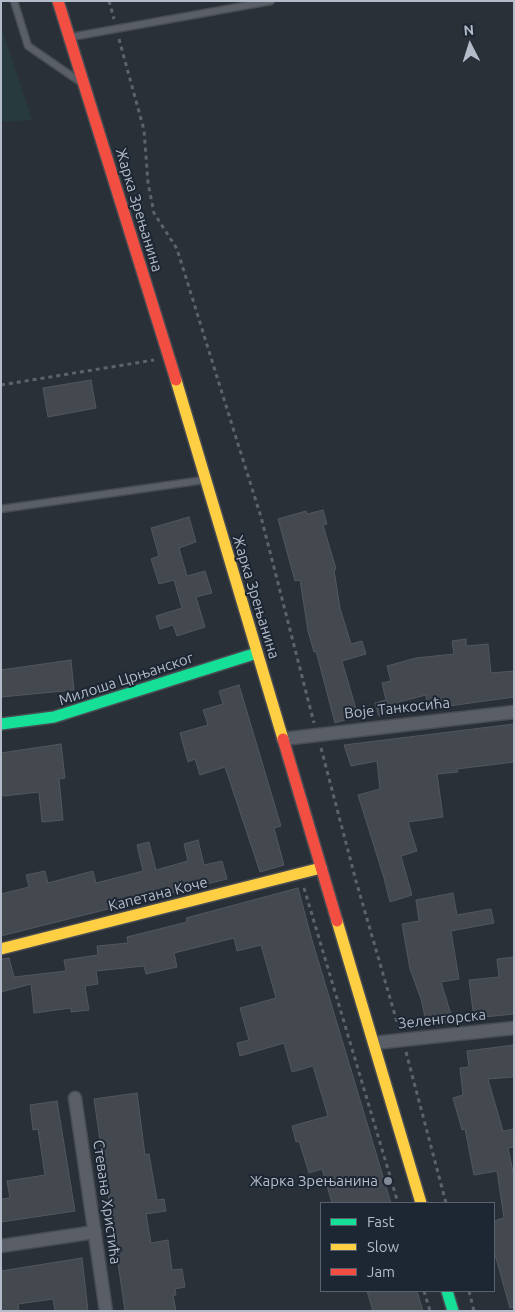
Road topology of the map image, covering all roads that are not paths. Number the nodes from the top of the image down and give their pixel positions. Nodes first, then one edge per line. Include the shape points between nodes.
1 (14, 1) edge
2 (58, 1) edge
3 (271, 1) edge
4 (69, 37) junction
5 (84, 84) junction
6 (205, 480) junction
7 (1, 509) edge
8 (257, 653) junction
9 (514, 712) edge
10 (1, 724) edge
11 (283, 739) junction
12 (321, 868) junction
13 (1, 950) edge
14 (514, 1028) edge
15 (374, 1043) junction
16 (75, 1098) dead end
17 (421, 1202) edge
18 (95, 1232) junction
19 (1, 1246) edge
20 (447, 1292) edge
21 (106, 1311) edge
22 (453, 1311) edge

1 - 5 lane via 28,46
2 - 4 main road, Жарка Зрењанина
3 - 4 lane
4 - 5 main road, Жарка Зрењанина
5 - 6 main road, Жарка Зрењанина
6 - 7 lane
6 - 8 main road, Жарка Зрењанина
8 - 10 main road, Милоша Црњанског via 54,718
8 - 11 main road, Жарка Зрењанина
9 - 11 street, Воје Танкосића
11 - 12 main road, Жарка Зрењанина
12 - 13 main road, Капетана Коче
12 - 15 main road, Жарка Зрењанина
14 - 15 street, Зеленгорска
15 - 17 main road, Жарка Зрењанина
16 - 18 street, Стевана Христића
18 - 19 street
18 - 21 street, Стевана Христића
20 - 22 main road

